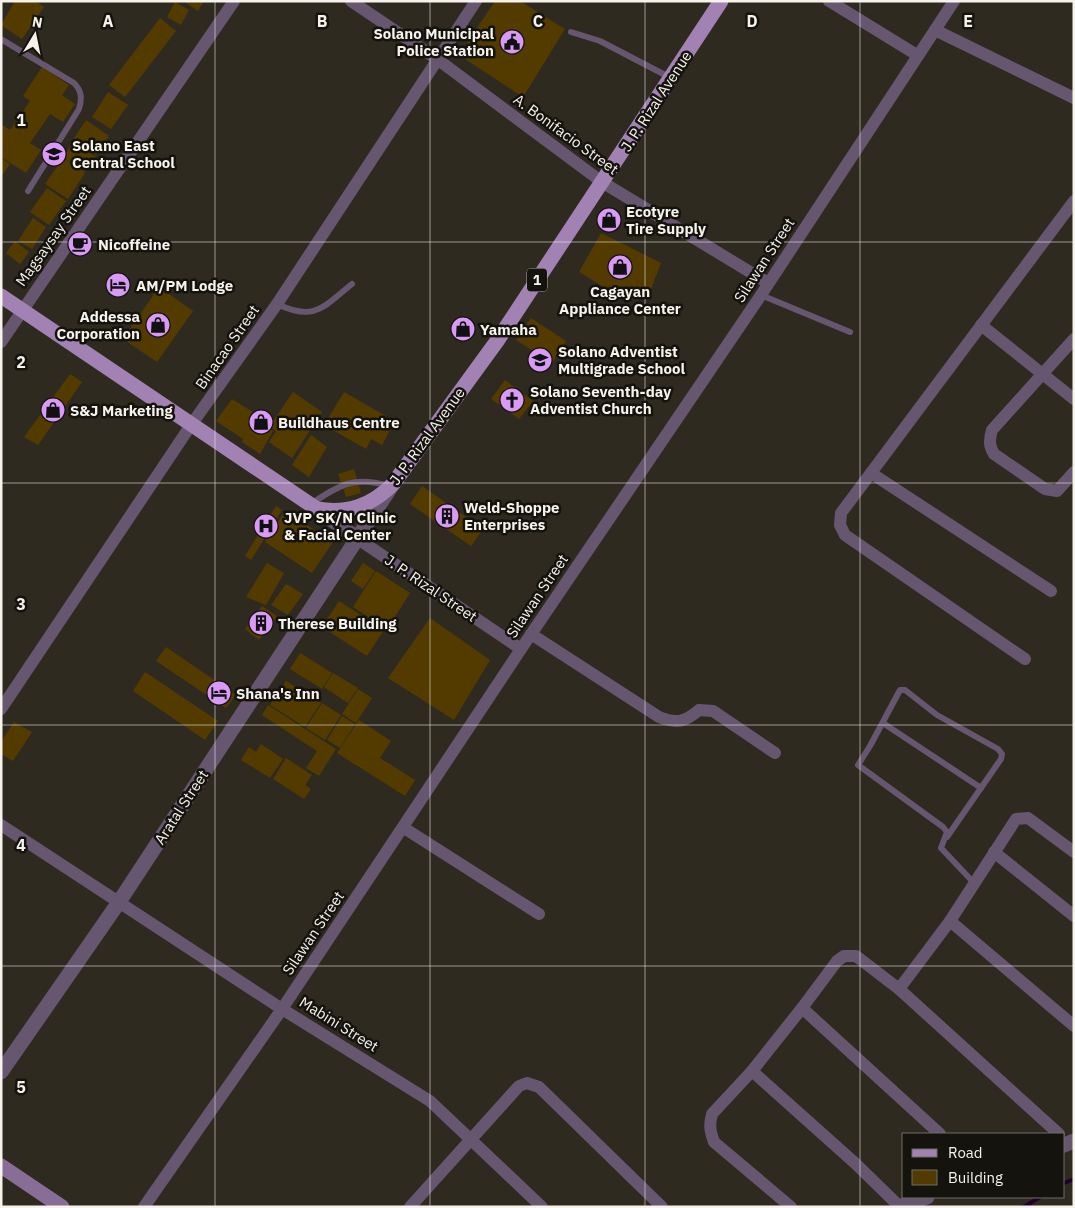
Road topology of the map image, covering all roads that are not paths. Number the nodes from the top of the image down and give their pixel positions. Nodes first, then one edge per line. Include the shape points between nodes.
1 (234, 1) edge
2 (351, 1) edge
3 (476, 1) edge
4 (721, 1) edge
5 (829, 1) edge
6 (954, 1) edge
7 (936, 30) junction
8 (571, 32) dead end
9 (1, 39) edge
10 (917, 55) junction
11 (437, 59) junction
12 (671, 78) junction
13 (1074, 98) edge
14 (602, 182) junction
15 (28, 192) dead end
16 (1074, 201) edge
17 (768, 283) junction
18 (352, 284) dead end
19 (761, 294) junction
20 (1, 296) edge
21 (277, 304) junction
22 (22, 310) junction
23 (981, 325) junction
24 (850, 332) dead end
25 (1074, 339) edge
26 (1, 342) edge
27 (1043, 374) junction
28 (1074, 399) edge
29 (192, 425) junction
30 (1074, 472) edge
31 (871, 473) junction
32 (392, 485) junction
33 (314, 507) junction
34 (358, 539) junction
35 (1051, 591) dead end
36 (531, 634) junction
37 (521, 649) junction
38 (1025, 660) dead end
39 (1, 709) edge
40 (882, 723) junction
41 (775, 753) dead end
42 (981, 788) junction
43 (1, 825) edge
44 (404, 828) junction
45 (947, 837) junction
46 (994, 852) junction
47 (1074, 852) edge
48 (974, 883) junction
49 (119, 902) junction
50 (539, 914) dead end
51 (1074, 916) edge
52 (950, 921) junction
53 (899, 989) junction
54 (282, 1008) junction
55 (802, 1008) junction
56 (1074, 1026) edge
57 (752, 1071) junction
58 (1, 1072) edge
59 (939, 1133) edge
60 (1058, 1133) edge
61 (471, 1140) junction
62 (1, 1166) edge
63 (924, 1198) edge
64 (62, 1207) edge
65 (144, 1207) edge
66 (410, 1207) edge
67 (542, 1207) edge
68 (662, 1207) edge
69 (791, 1207) edge
70 (899, 1207) edge

1 - 22 street, Magsaysay Street
2 - 11 street, A. Bonifacio Street
3 - 11 street, Binacao Street
4 - 12 main road, J. P. Rizal Avenue / 1
5 - 10 street
6 - 7 street, Silawan Street
7 - 10 street, Silawan Street
7 - 13 street
8 - 12 lane via 600,41
9 - 15 lane via 74,83 81,96 79,110
10 - 17 street, Silawan Street
11 - 14 street, A. Bonifacio Street
11 - 21 street, Binacao Street
12 - 14 main road, J. P. Rizal Avenue / 1
14 - 17 street, A. Bonifacio Street
14 - 32 main road, J. P. Rizal Avenue / 1 via 497,341
16 - 23 street
17 - 19 street, Silawan Street
18 - 21 lane via 312,312 300,313
19 - 24 lane
19 - 36 street, Silawan Street
20 - 22 main road, J. P. Rizal Avenue / 1
21 - 29 street, Binacao Street
22 - 26 street, Magsaysay Street
22 - 29 main road, J. P. Rizal Avenue / 1
23 - 27 street
23 - 31 street
25 - 27 street
27 - 28 street
27 - 30 street via 992,430 990,447 994,454 1051,491 1062,488
29 - 33 main road, J. P. Rizal Avenue / 1
29 - 39 street, Binacao Street
31 - 35 street
31 - 38 street via 841,513 840,525 844,535
32 - 33 main road, J. P. Rizal Avenue / 1 via 382,495 347,511
32 - 33 lane via 354,481 334,488
32 - 34 street, Aratal Street
33 - 34 street, J. P. Rizal Street
34 - 37 street, J. P. Rizal Street
34 - 49 street, Aratal Street
36 - 37 street, Silawan Street
36 - 41 street via 659,717 677,722 690,718 699,710 713,711
37 - 44 street, Silawan Street
40 - 42 lane
40 - 42 lane via 900,690 905,690 937,715 998,749 1001,759
40 - 45 lane via 858,765 943,827
42 - 45 lane
43 - 49 street, Mabini Street
44 - 50 street
44 - 54 street, Silawan Street
45 - 48 lane via 941,848
46 - 47 street via 1012,823 1022,817 1028,818
46 - 48 street
46 - 51 street
48 - 52 street
49 - 54 street, Mabini Street
49 - 58 street, Aratal Street
52 - 53 street
52 - 56 street
53 - 55 street via 856,956 844,956
53 - 60 street
54 - 61 street, Mabini Street via 430,1101
54 - 65 street, Silawan Street
55 - 57 street
55 - 59 street
57 - 69 street via 712,1114 710,1132 714,1142
57 - 70 street
61 - 66 street
61 - 67 street, Mabini Street
61 - 68 street via 519,1086 534,1084
62 - 64 main road
63 - 70 street

